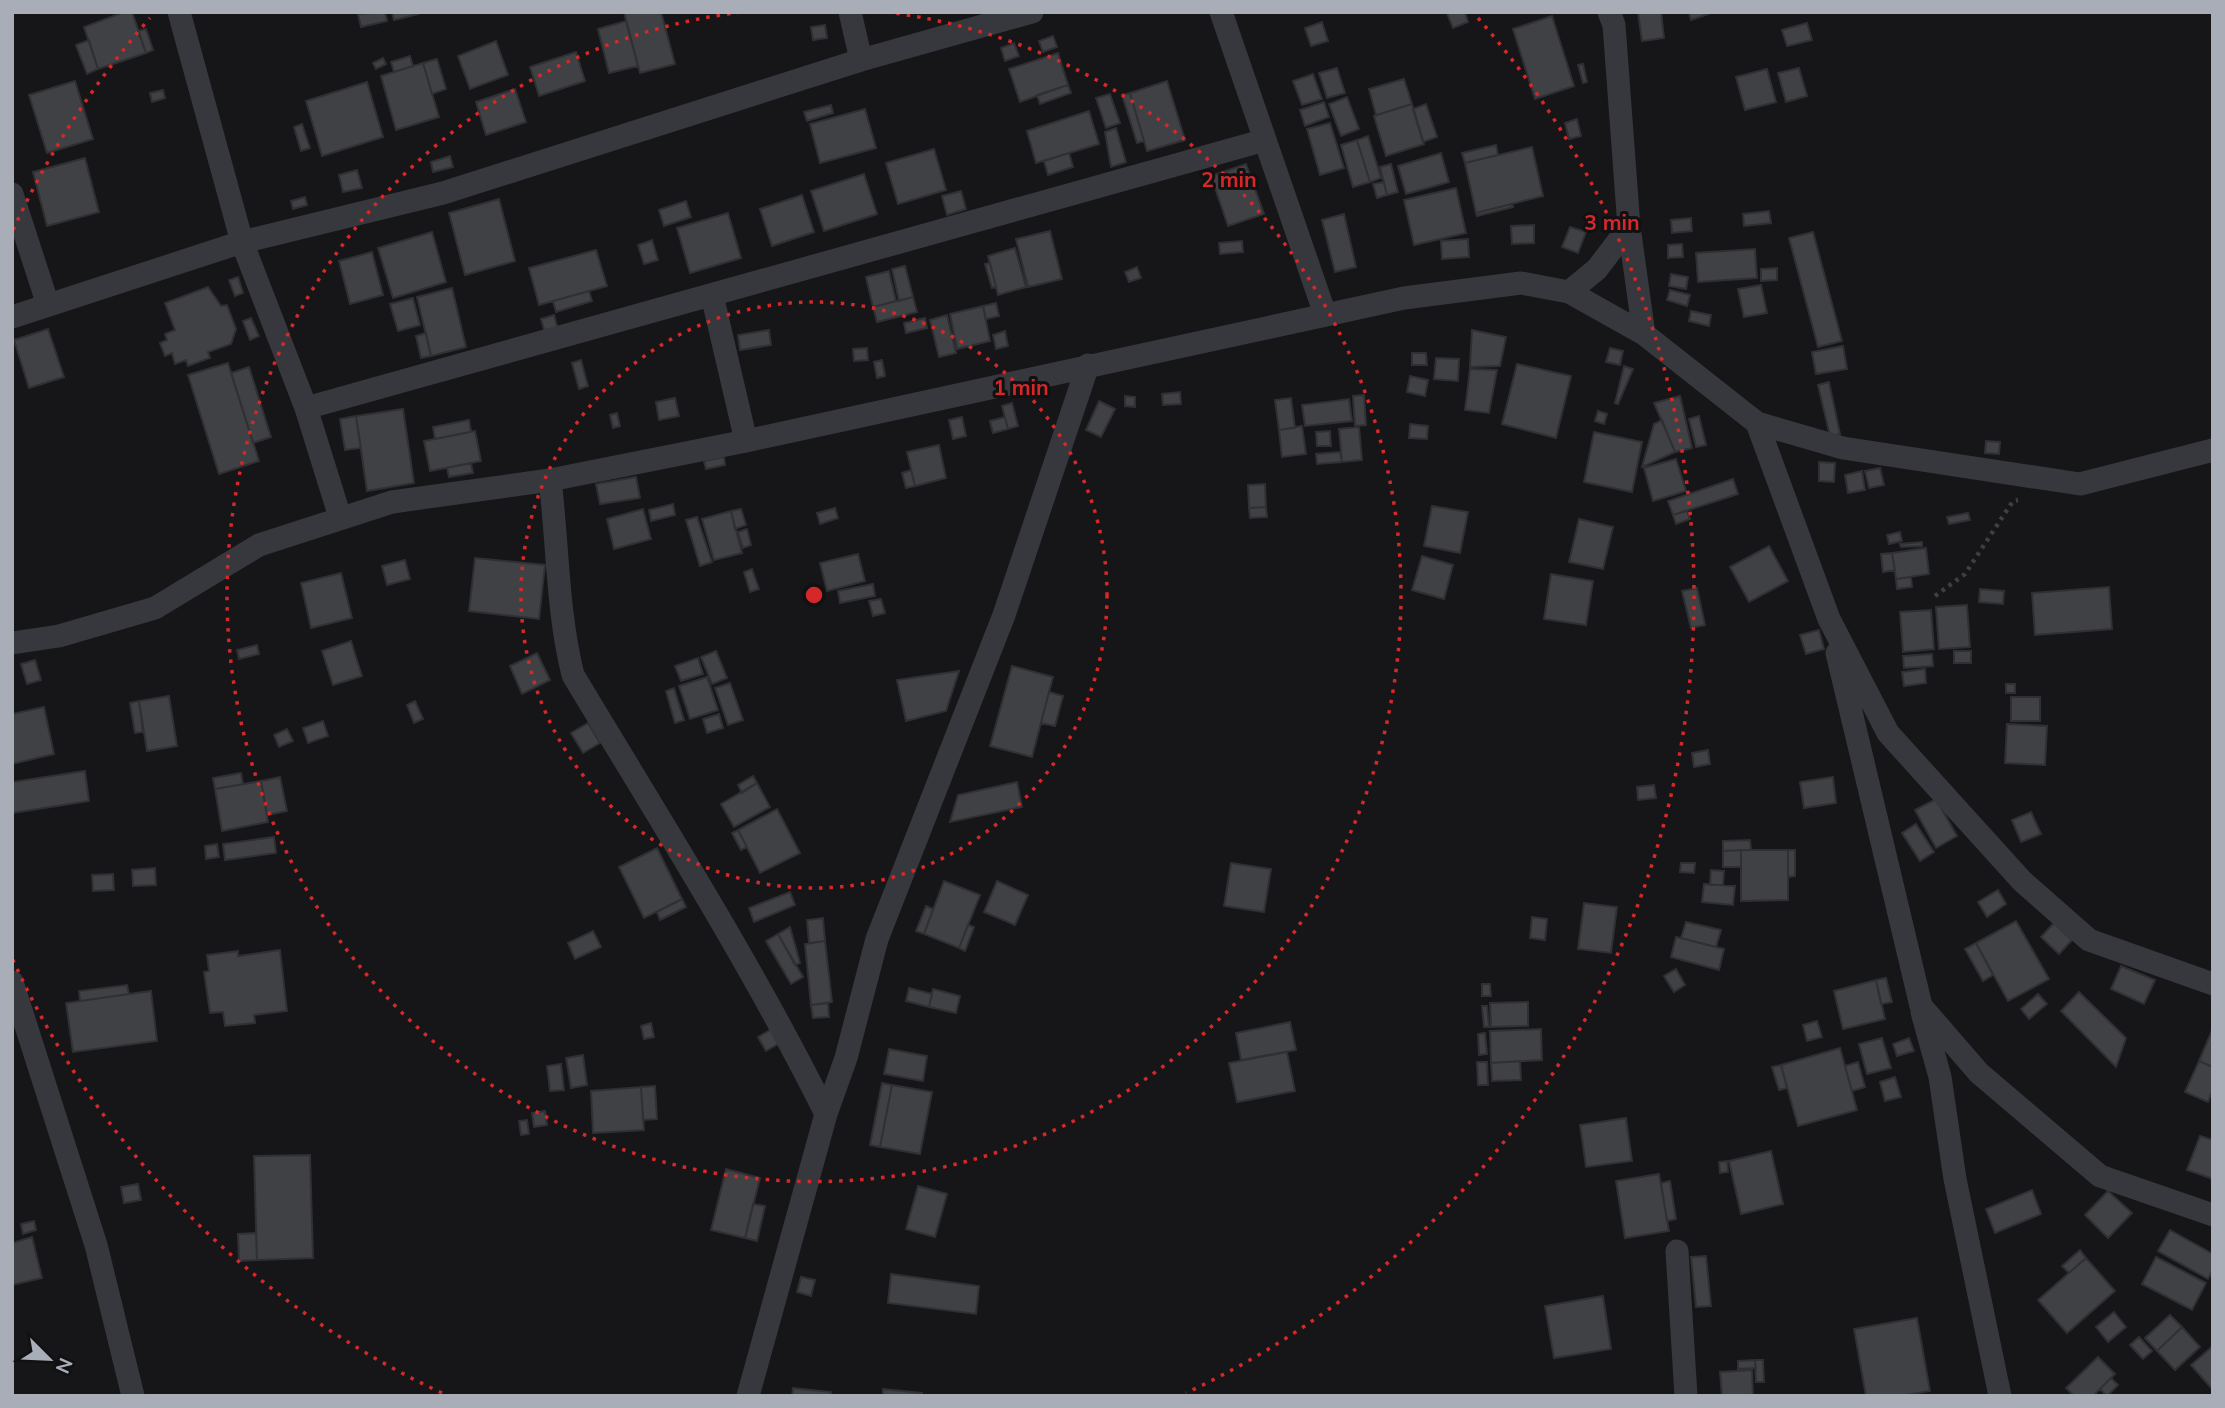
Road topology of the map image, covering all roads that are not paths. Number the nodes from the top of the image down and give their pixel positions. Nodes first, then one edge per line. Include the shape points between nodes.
1 (179, 12) edge
2 (850, 12) edge
3 (1032, 12) edge
4 (1221, 12) edge
5 (1612, 17) edge
6 (861, 60) junction
7 (1265, 140) junction
8 (12, 194) edge
9 (1629, 227) junction
10 (242, 242) junction
11 (1569, 292) junction
12 (712, 295) junction
13 (48, 305) junction
14 (1325, 314) junction
15 (12, 317) edge
16 (1644, 334) junction
17 (1088, 365) junction
18 (306, 408) junction
19 (1757, 423) junction
20 (746, 441) junction
21 (2213, 450) edge
22 (550, 480) junction
23 (340, 517) junction
24 (1829, 619) junction
25 (12, 643) edge
26 (12, 982) edge
27 (2213, 984) edge
28 (1921, 1006) junction
29 (826, 1114) junction
30 (2213, 1215) edge
31 (1677, 1251) dead end
32 (133, 1396) edge
33 (748, 1396) edge
34 (1686, 1396) edge
35 (2000, 1396) edge

1 - 10 street
2 - 6 street
3 - 6 street
4 - 7 street
5 - 9 street
6 - 10 street via 443,193
7 - 12 street
7 - 14 street
8 - 13 street
9 - 11 street via 1597,269
9 - 16 street
10 - 13 street
10 - 18 street
11 - 14 street via 1521,282
11 - 16 street
12 - 18 street
12 - 20 street
13 - 15 street
14 - 17 street
16 - 19 street
17 - 20 street
17 - 29 street via 1004,615 877,939 846,1058
18 - 23 street
19 - 21 street via 1843,448 2080,484
19 - 24 street
20 - 22 street
22 - 23 street via 392,502
22 - 29 street via 563,634 573,675 787,1035
23 - 25 street via 259,545 155,608 59,636
24 - 27 street via 1888,733 2022,881 2089,940
24 - 28 street
26 - 32 street via 96,1245
28 - 30 street via 1979,1073 2100,1176
28 - 35 street via 1940,1077 1955,1180
29 - 33 street
31 - 34 street

